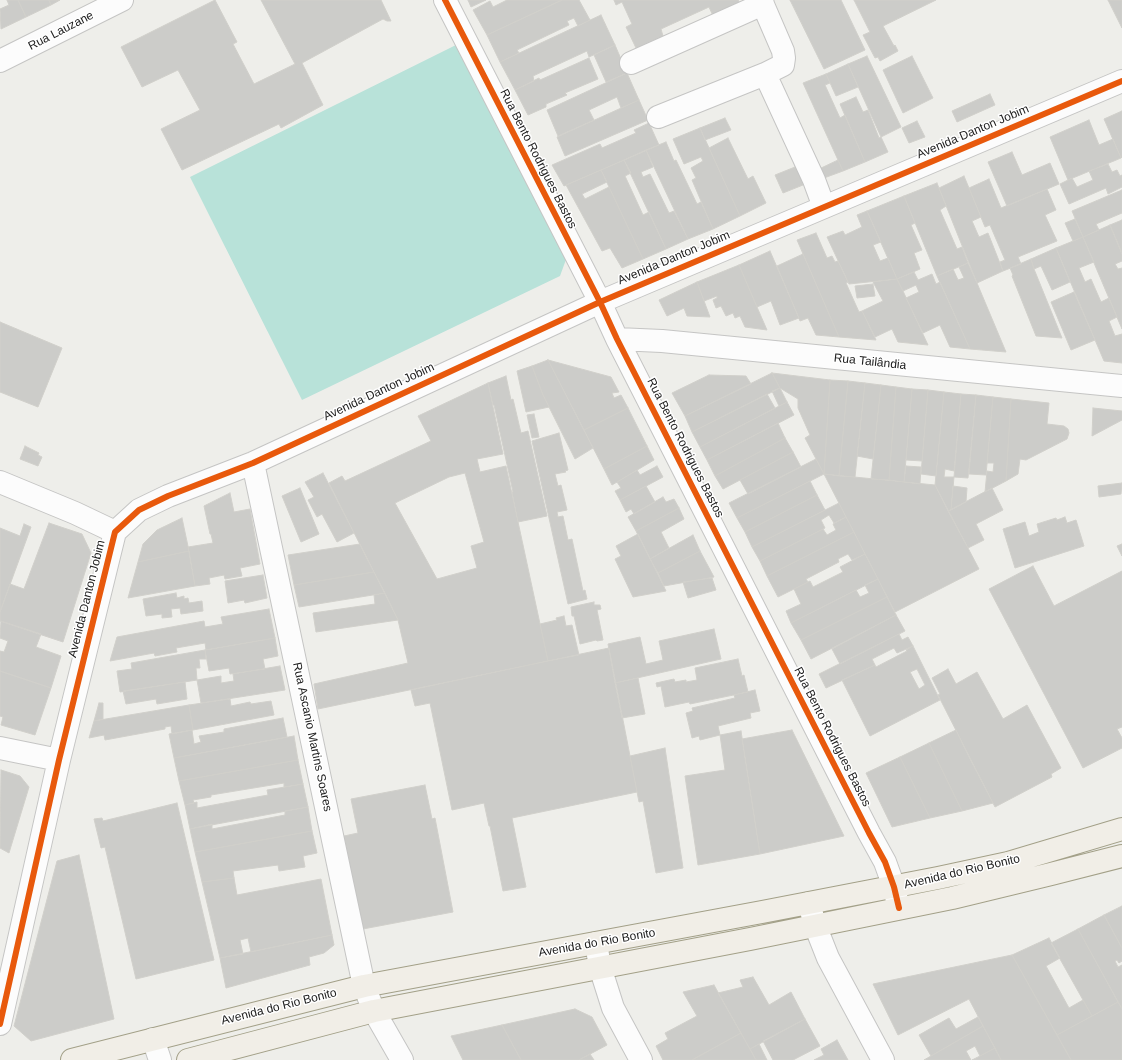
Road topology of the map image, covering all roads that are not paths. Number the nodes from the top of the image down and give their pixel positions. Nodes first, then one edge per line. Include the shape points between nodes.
1 (122, 0) edge
2 (445, 0) edge
3 (762, 2) edge
4 (0, 61) edge
5 (631, 63) dead end
6 (765, 74) junction
7 (1122, 81) edge
8 (658, 117) dead end
9 (824, 206) junction
10 (600, 302) junction
11 (617, 339) junction
12 (1122, 386) edge
13 (253, 463) junction
14 (0, 482) edge
15 (116, 532) junction
16 (0, 748) edge
17 (59, 760) junction
18 (1122, 829) edge
19 (1122, 856) edge
20 (894, 887) junction
21 (809, 903) junction
22 (899, 908) junction
23 (815, 925) junction
24 (596, 943) junction
25 (600, 967) junction
26 (364, 986) junction
27 (374, 1010) junction
28 (1, 1017) edge
29 (153, 1039) junction
30 (72, 1060) edge
31 (160, 1060) edge
32 (188, 1060) edge
33 (402, 1060) edge
34 (641, 1060) edge
35 (883, 1060) edge

1 - 4 street, Rua Lauzane
2 - 10 street, Rua Bento Rodrigues Bastos
3 - 5 street
3 - 6 street via 784,58 782,65
6 - 8 street
6 - 9 street
7 - 9 street, Avenida Danton Jobim
9 - 10 street, Avenida Danton Jobim
10 - 11 street, Rua Bento Rodrigues Bastos
10 - 13 street, Avenida Danton Jobim
11 - 12 street, Rua Tailândia via 662,341
11 - 20 street, Rua Bento Rodrigues Bastos via 885,862
13 - 15 street, Avenida Danton Jobim via 139,510
13 - 26 street, Rua Ascanio Martins Soares
14 - 15 street
15 - 17 street, Avenida Danton Jobim
16 - 17 street
17 - 28 street, Avenida Danton Jobim
18 - 20 main road, Avenida do Rio Bonito via 1008,863
19 - 22 main road, Avenida do Rio Bonito via 952,898
20 - 21 main road, Avenida do Rio Bonito
20 - 22 street, Rua Bento Rodrigues Bastos
21 - 23 street
21 - 24 main road, Avenida do Rio Bonito
22 - 23 main road, Avenida do Rio Bonito
23 - 25 main road, Avenida do Rio Bonito
23 - 35 street via 828,958
24 - 25 street
24 - 26 main road, Avenida do Rio Bonito
25 - 27 main road, Avenida do Rio Bonito
25 - 34 street via 613,1008
26 - 27 street, Rua Ascanio Martins Soares
26 - 29 main road, Avenida do Rio Bonito
27 - 32 main road, Avenida do Rio Bonito
27 - 33 street, Rua Ascanio Martins Soares
29 - 30 main road, Avenida do Rio Bonito
29 - 31 street

